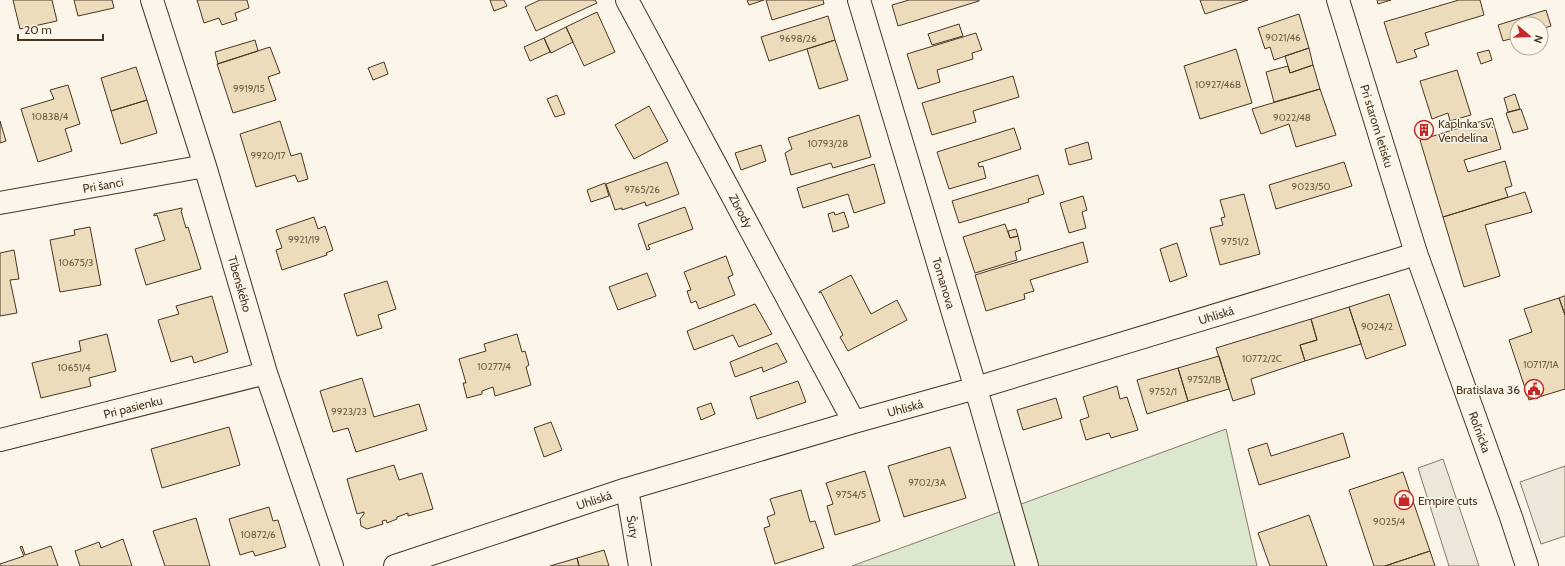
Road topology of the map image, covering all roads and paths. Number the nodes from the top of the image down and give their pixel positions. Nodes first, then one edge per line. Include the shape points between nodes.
1 (152, 0) edge
2 (627, 0) edge
3 (859, 0) edge
4 (1338, 0) edge
5 (205, 166) junction
6 (0, 203) edge
7 (1416, 253) junction
8 (266, 373) junction
9 (976, 388) junction
10 (854, 422) junction
11 (0, 440) edge
12 (627, 489) junction
13 (332, 566) edge
14 (395, 566) edge
15 (640, 566) edge
16 (1027, 566) edge
17 (1527, 566) edge

1 - 5 street, Tibenského
2 - 10 street, Zbrody
3 - 9 street, Tomanova
4 - 7 street, Pri starom letisku
5 - 6 street, Pri šanci
5 - 8 street, Tibenského
7 - 9 street, Uhliská
7 - 17 street, Roľnícka via 1512,517
8 - 11 street, Pri pasienku
8 - 13 street, Tibenského
9 - 10 street, Uhliská
9 - 16 street, Tomanova
10 - 12 street, Uhliská
12 - 14 street, Uhliská
12 - 15 street, Šuty

